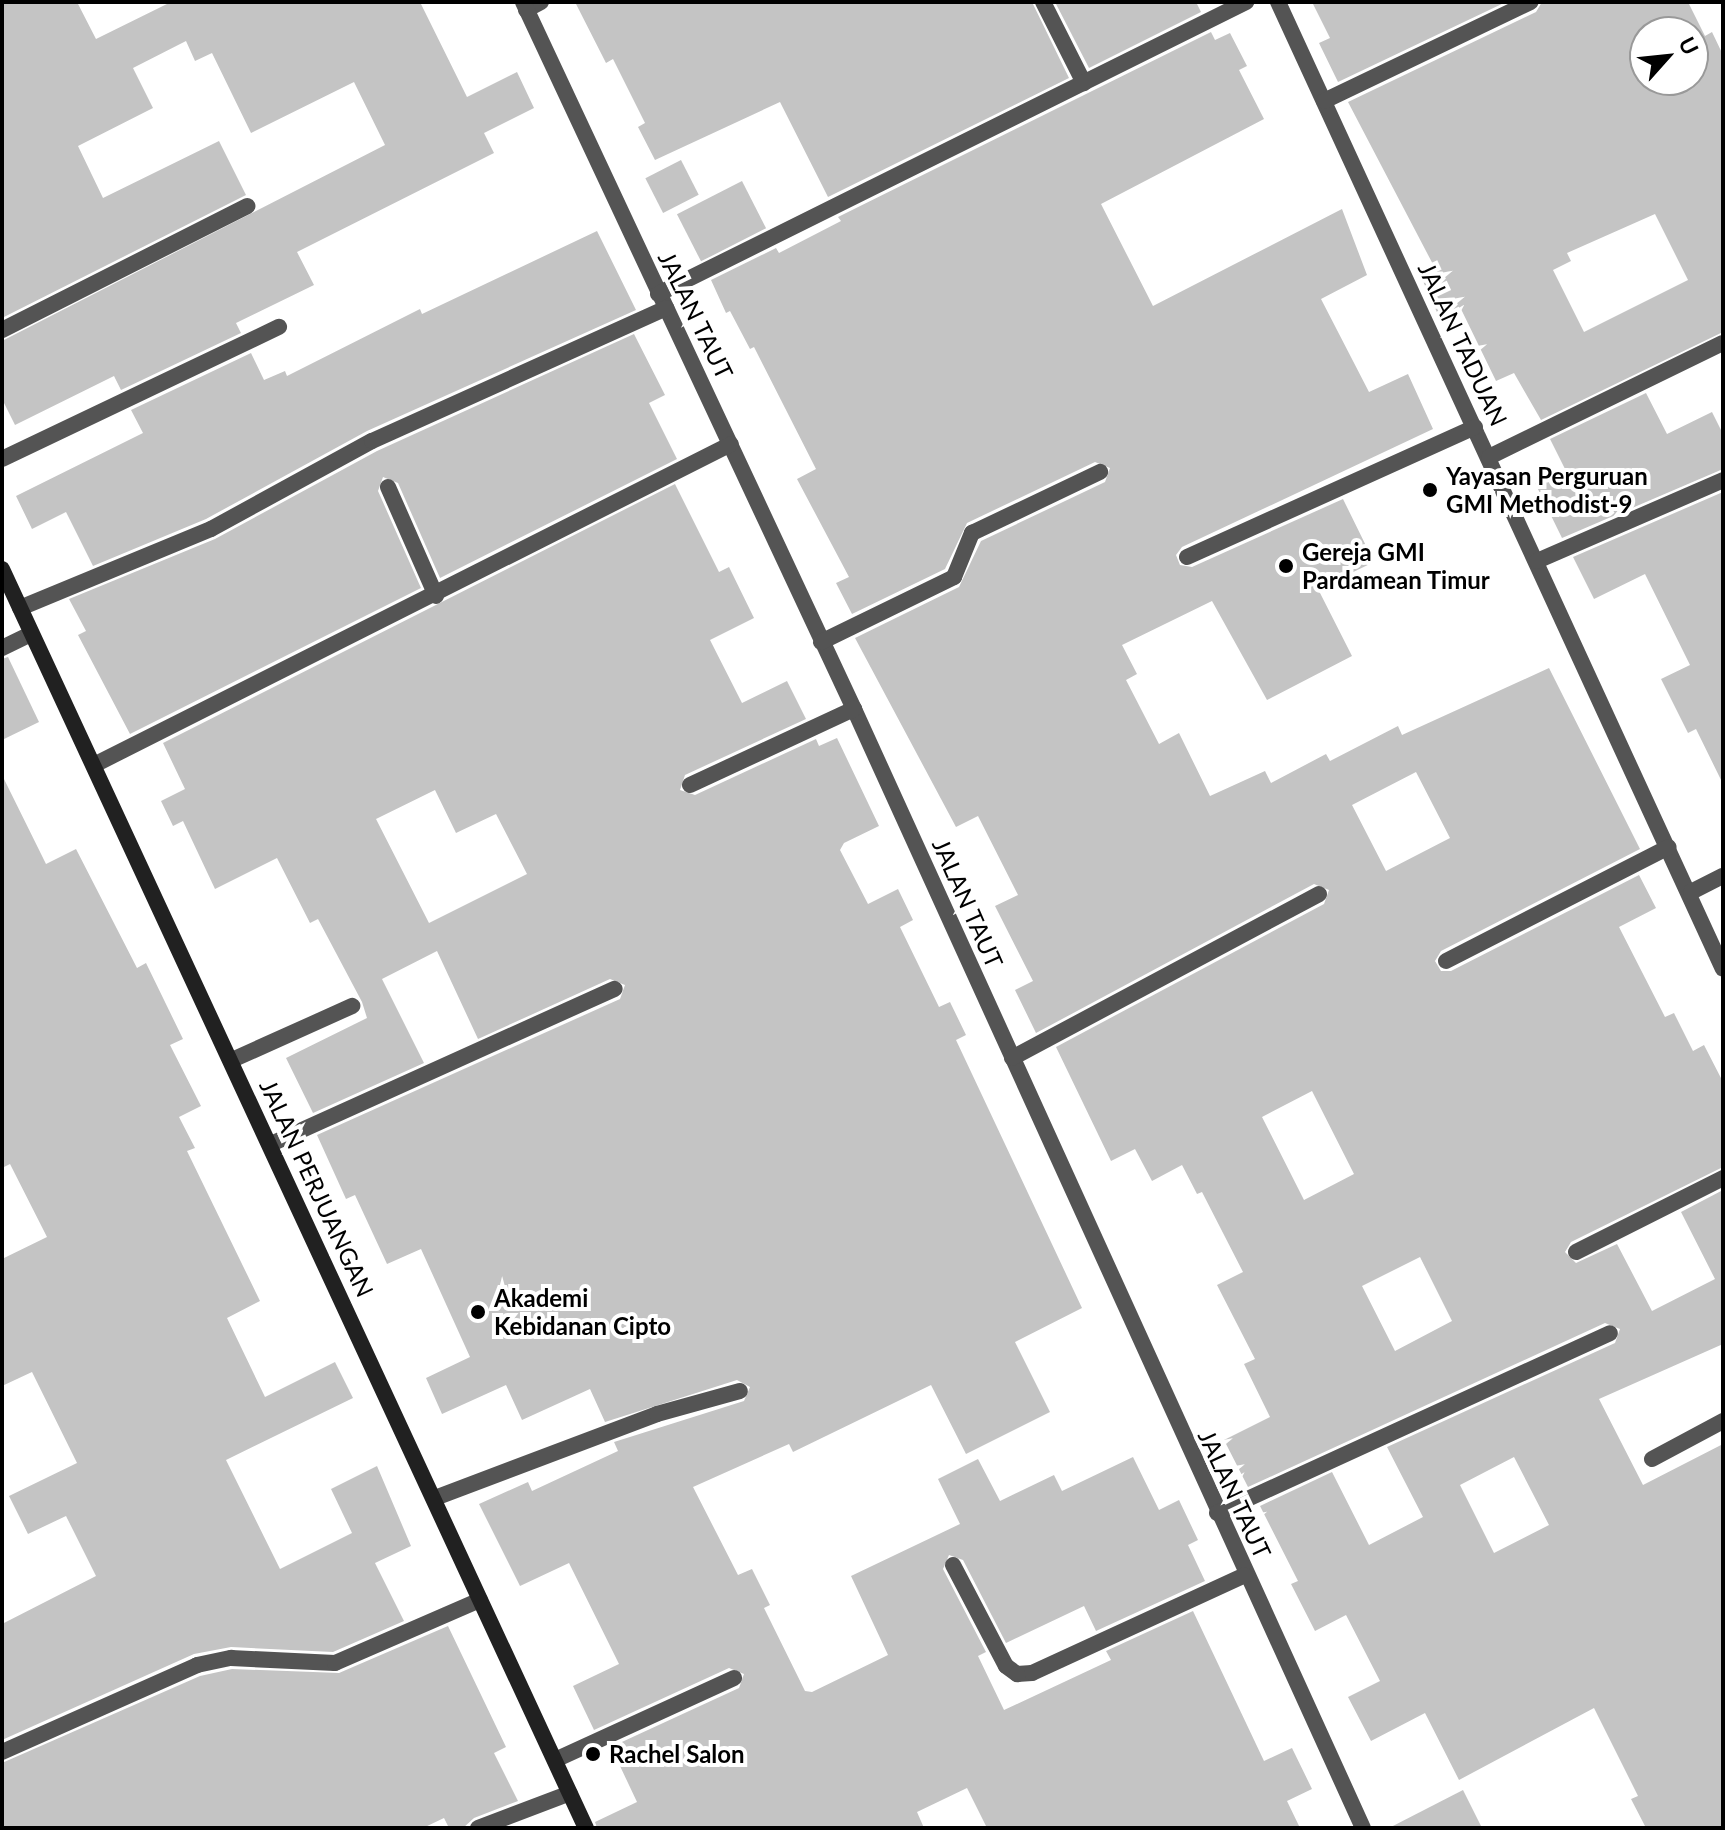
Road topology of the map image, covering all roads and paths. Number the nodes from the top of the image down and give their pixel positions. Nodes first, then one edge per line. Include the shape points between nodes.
1 (1043, 2) edge
2 (1246, 2) edge
3 (1278, 2) edge
4 (1531, 2) edge
5 (530, 5) edge
6 (1084, 83) junction
7 (1324, 101) junction
8 (248, 206) dead end
9 (662, 301) junction
10 (279, 327) dead end
11 (2, 330) edge
12 (1723, 343) edge
13 (1475, 427) junction
14 (731, 444) junction
15 (1489, 457) junction
16 (2, 459) edge
17 (1100, 472) dead end
18 (1723, 480) edge
19 (388, 487) dead end
20 (1187, 557) dead end
21 (1537, 561) junction
22 (2, 569) edge
23 (436, 596) junction
24 (20, 608) junction
25 (31, 634) junction
26 (821, 642) junction
27 (2, 648) edge
28 (854, 709) junction
29 (94, 765) junction
30 (690, 785) dead end
31 (1669, 847) junction
32 (1723, 876) edge
33 (1691, 892) junction
34 (1319, 894) dead end
35 (1446, 961) dead end
36 (1723, 969) edge
37 (615, 989) dead end
38 (352, 1006) dead end
39 (1012, 1058) junction
40 (232, 1060) junction
41 (271, 1144) junction
42 (1723, 1178) edge
43 (1576, 1252) dead end
44 (1610, 1333) dead end
45 (740, 1391) dead end
46 (1723, 1421) edge
47 (1652, 1459) dead end
48 (435, 1498) junction
49 (1217, 1513) junction
50 (953, 1565) dead end
51 (1245, 1575) junction
52 (480, 1600) junction
53 (734, 1678) dead end
54 (2, 1752) edge
55 (555, 1760) junction
56 (570, 1793) junction
57 (478, 1828) edge
58 (586, 1828) edge
59 (1363, 1828) edge

1 - 6 street
2 - 6 street
3 - 7 street, JALAN TADUAN
4 - 7 street
5 - 9 street, JALAN TAUT
6 - 9 street
7 - 13 street, JALAN TADUAN
8 - 11 street
9 - 14 street, JALAN TAUT
9 - 24 street via 372,441 211,529
10 - 16 street
12 - 15 street
13 - 15 street, JALAN TADUAN
13 - 20 street
14 - 23 street
14 - 26 street, JALAN TAUT
15 - 21 street, JALAN TADUAN
17 - 26 street via 972,533 954,577
18 - 21 street
19 - 23 street
21 - 31 street, JALAN TADUAN
22 - 24 street, JALAN PERJUANGAN
23 - 29 street
24 - 25 street, JALAN PERJUANGAN
25 - 27 street
25 - 29 street, JALAN PERJUANGAN
26 - 28 street, JALAN TAUT
28 - 30 street
28 - 39 street, JALAN TAUT
29 - 40 street, JALAN PERJUANGAN
31 - 33 street, JALAN TADUAN
31 - 35 street
32 - 33 street
33 - 36 street, JALAN TADUAN
34 - 39 street
37 - 41 street
38 - 40 street
39 - 49 street, JALAN TAUT
40 - 41 street, JALAN PERJUANGAN
41 - 48 street, JALAN PERJUANGAN
42 - 43 street
44 - 49 street
45 - 48 street via 657,1414
46 - 47 street
48 - 52 street, JALAN PERJUANGAN
49 - 51 street, JALAN TAUT
50 - 51 street via 1006,1666 1017,1674 1032,1673
51 - 59 street, JALAN TAUT
52 - 54 street via 335,1663 231,1658 197,1665
52 - 55 street, JALAN PERJUANGAN
53 - 55 street
55 - 56 street, JALAN PERJUANGAN
56 - 57 street
56 - 58 street, JALAN PERJUANGAN

